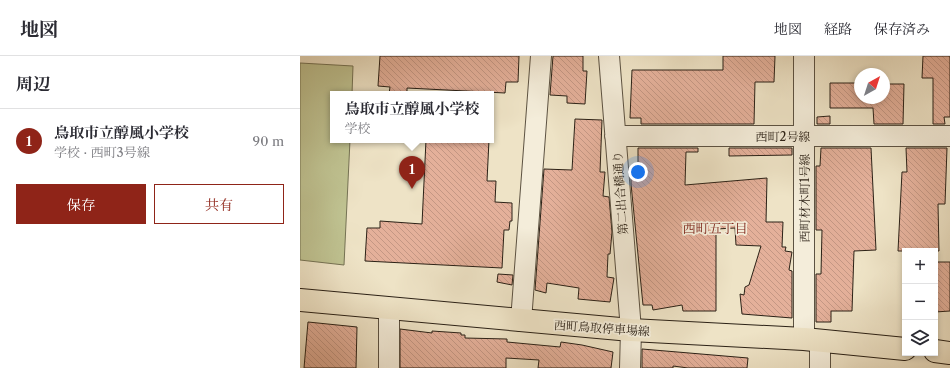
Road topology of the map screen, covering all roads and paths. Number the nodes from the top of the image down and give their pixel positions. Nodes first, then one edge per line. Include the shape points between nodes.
1 (541, 56) edge
2 (610, 56) edge
3 (804, 56) edge
4 (615, 136) junction
5 (804, 136) junction
6 (950, 136) edge
7 (300, 300) edge
8 (390, 309) junction
9 (521, 321) junction
10 (631, 330) junction
11 (812, 340) junction
12 (902, 349) edge
13 (938, 352) edge
14 (950, 353) edge
15 (389, 368) edge
16 (630, 368) edge
17 (820, 368) edge

1 - 9 street
2 - 4 street, 第二出合橋通り
3 - 5 street, 西町材木町1号線
4 - 5 street, 西町2号線
4 - 10 street, 第二出合橋通り
5 - 6 street, 西町2号線
5 - 11 street, 西町材木町1号線
7 - 8 main road, 西町鳥取停車場線
8 - 9 main road, 西町鳥取停車場線
8 - 15 street
9 - 10 main road, 西町鳥取停車場線
10 - 11 main road, 西町鳥取停車場線
10 - 16 street, 第二出合橋通り
11 - 12 main road, 西町鳥取停車場線
11 - 17 street, 西町材木町1号線
13 - 14 main road

